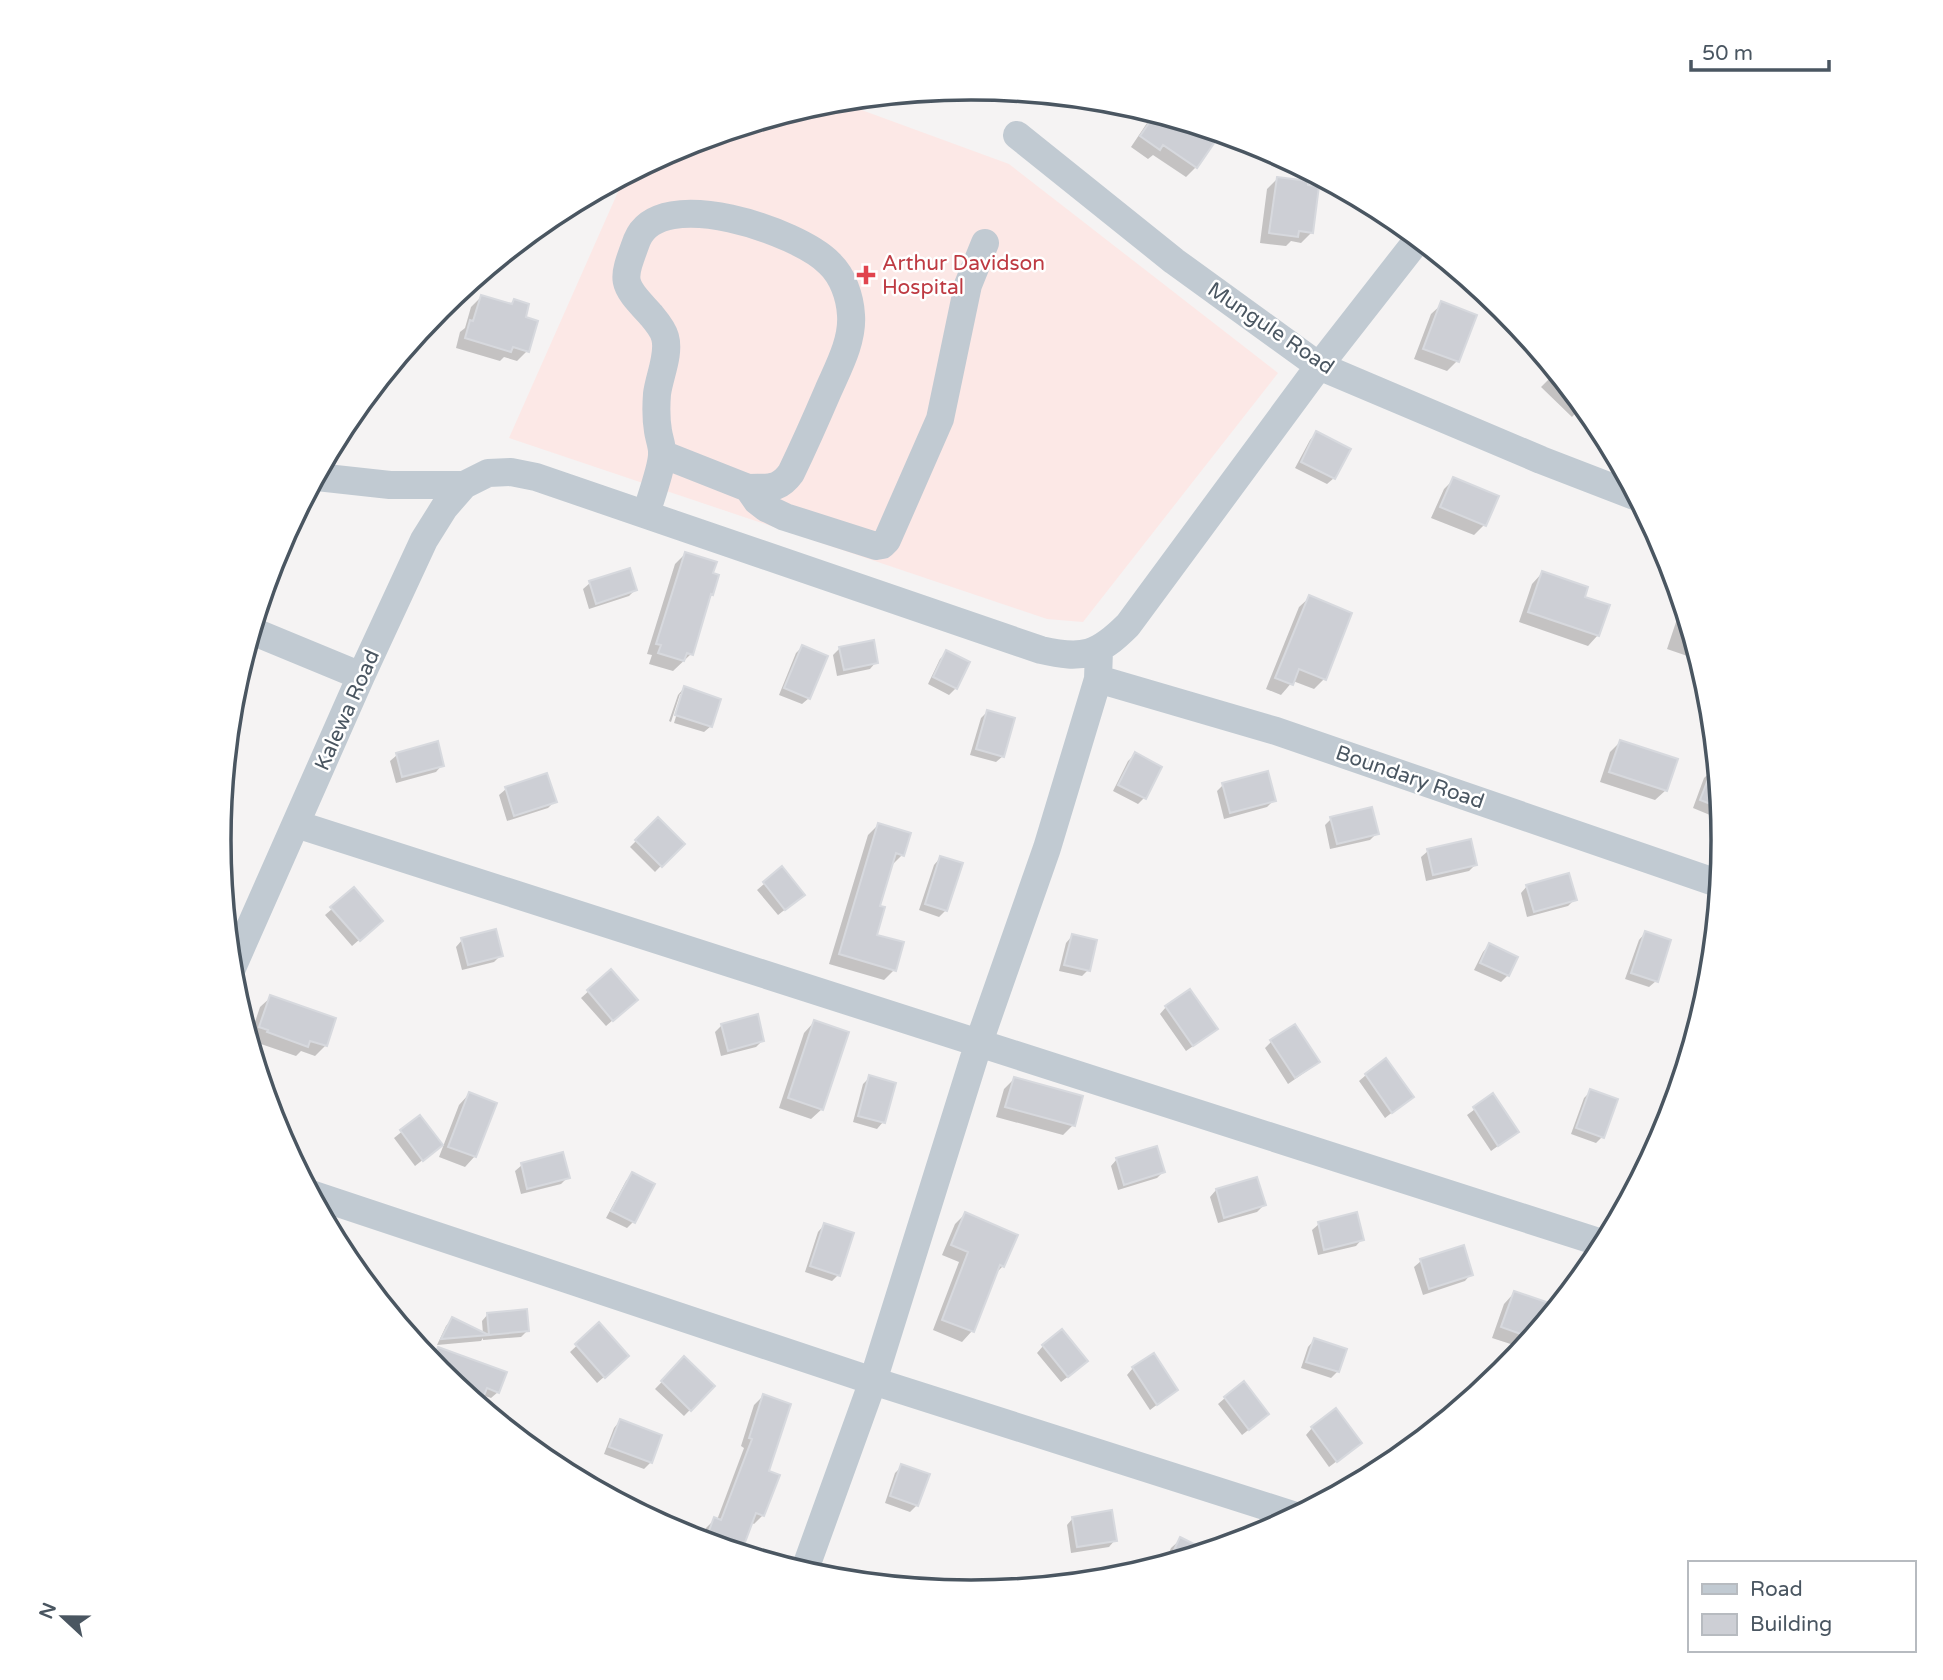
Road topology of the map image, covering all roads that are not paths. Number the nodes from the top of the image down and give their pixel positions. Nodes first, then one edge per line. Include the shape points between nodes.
1 (1017, 135) dead end
2 (985, 243) dead end
3 (1413, 246) edge
4 (1319, 366) junction
5 (662, 454) junction
6 (326, 478) edge
7 (476, 479) junction
8 (748, 488) junction
9 (1624, 491) edge
10 (646, 514) junction
11 (260, 634) edge
12 (1098, 650) junction
13 (361, 676) junction
14 (1098, 679) junction
15 (296, 824) junction
16 (1710, 881) edge
17 (240, 950) edge
18 (979, 1042) junction
19 (324, 1198) edge
20 (1594, 1240) edge
21 (873, 1381) junction
22 (1282, 1512) edge
23 (808, 1562) edge

1 - 4 street, Mungule Road via 1174,261
2 - 8 street via 968,285 940,419 887,540 876,546 785,517 757,501
3 - 4 street
4 - 9 street, Mungule Road
4 - 12 street via 1128,625
5 - 8 street
5 - 8 street via 656,413 665,336 626,284 639,237 651,225 673,215 723,216 753,223 817,252 831,264 843,282 851,318 839,366 791,473 783,484
5 - 10 street
6 - 7 street via 390,485
7 - 10 street via 511,472 536,477
7 - 13 street, Kalewa Road via 444,508 425,540
10 - 12 street via 1041,650 1079,656
11 - 13 street
12 - 14 street
13 - 15 street, Kalewa Road
14 - 16 street, Boundary Road via 1276,730
14 - 18 street via 1047,848
15 - 17 street, Kalewa Road
15 - 18 street
18 - 20 street
18 - 21 street
19 - 21 street
21 - 22 street
21 - 23 street

